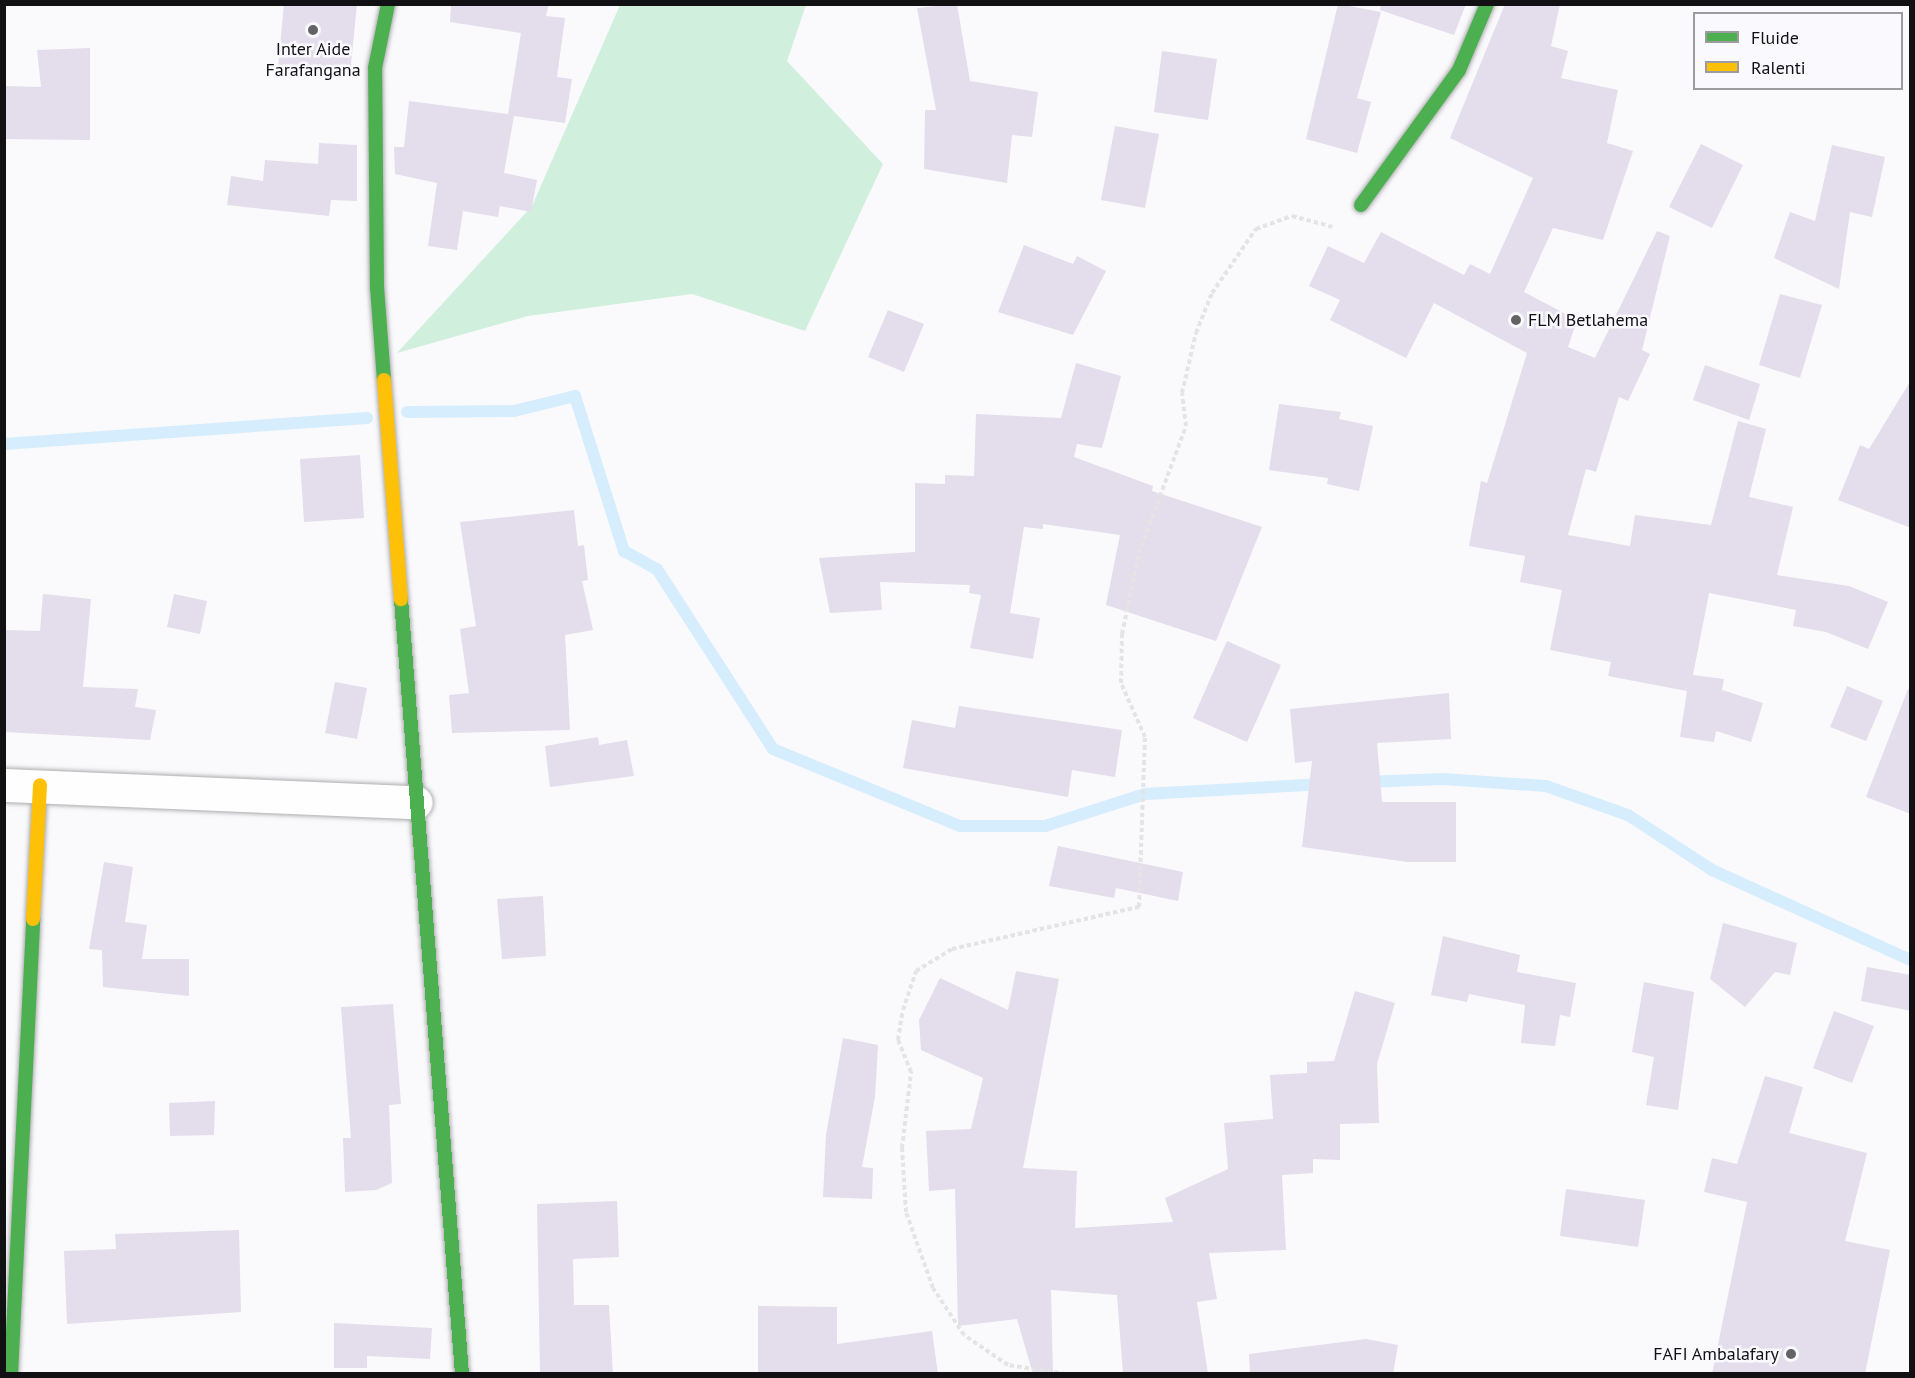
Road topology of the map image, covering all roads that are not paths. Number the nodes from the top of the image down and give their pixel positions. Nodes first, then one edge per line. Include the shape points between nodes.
1 (388, 4) edge
2 (1486, 4) edge
3 (1361, 205) road end
4 (4, 785) edge
5 (40, 785) junction
6 (416, 802) junction
7 (11, 1374) edge
8 (462, 1374) edge

1 - 6 street via 375,68 377,287
2 - 3 street via 1459,70
4 - 5 street
5 - 6 street
5 - 7 street
6 - 8 street

